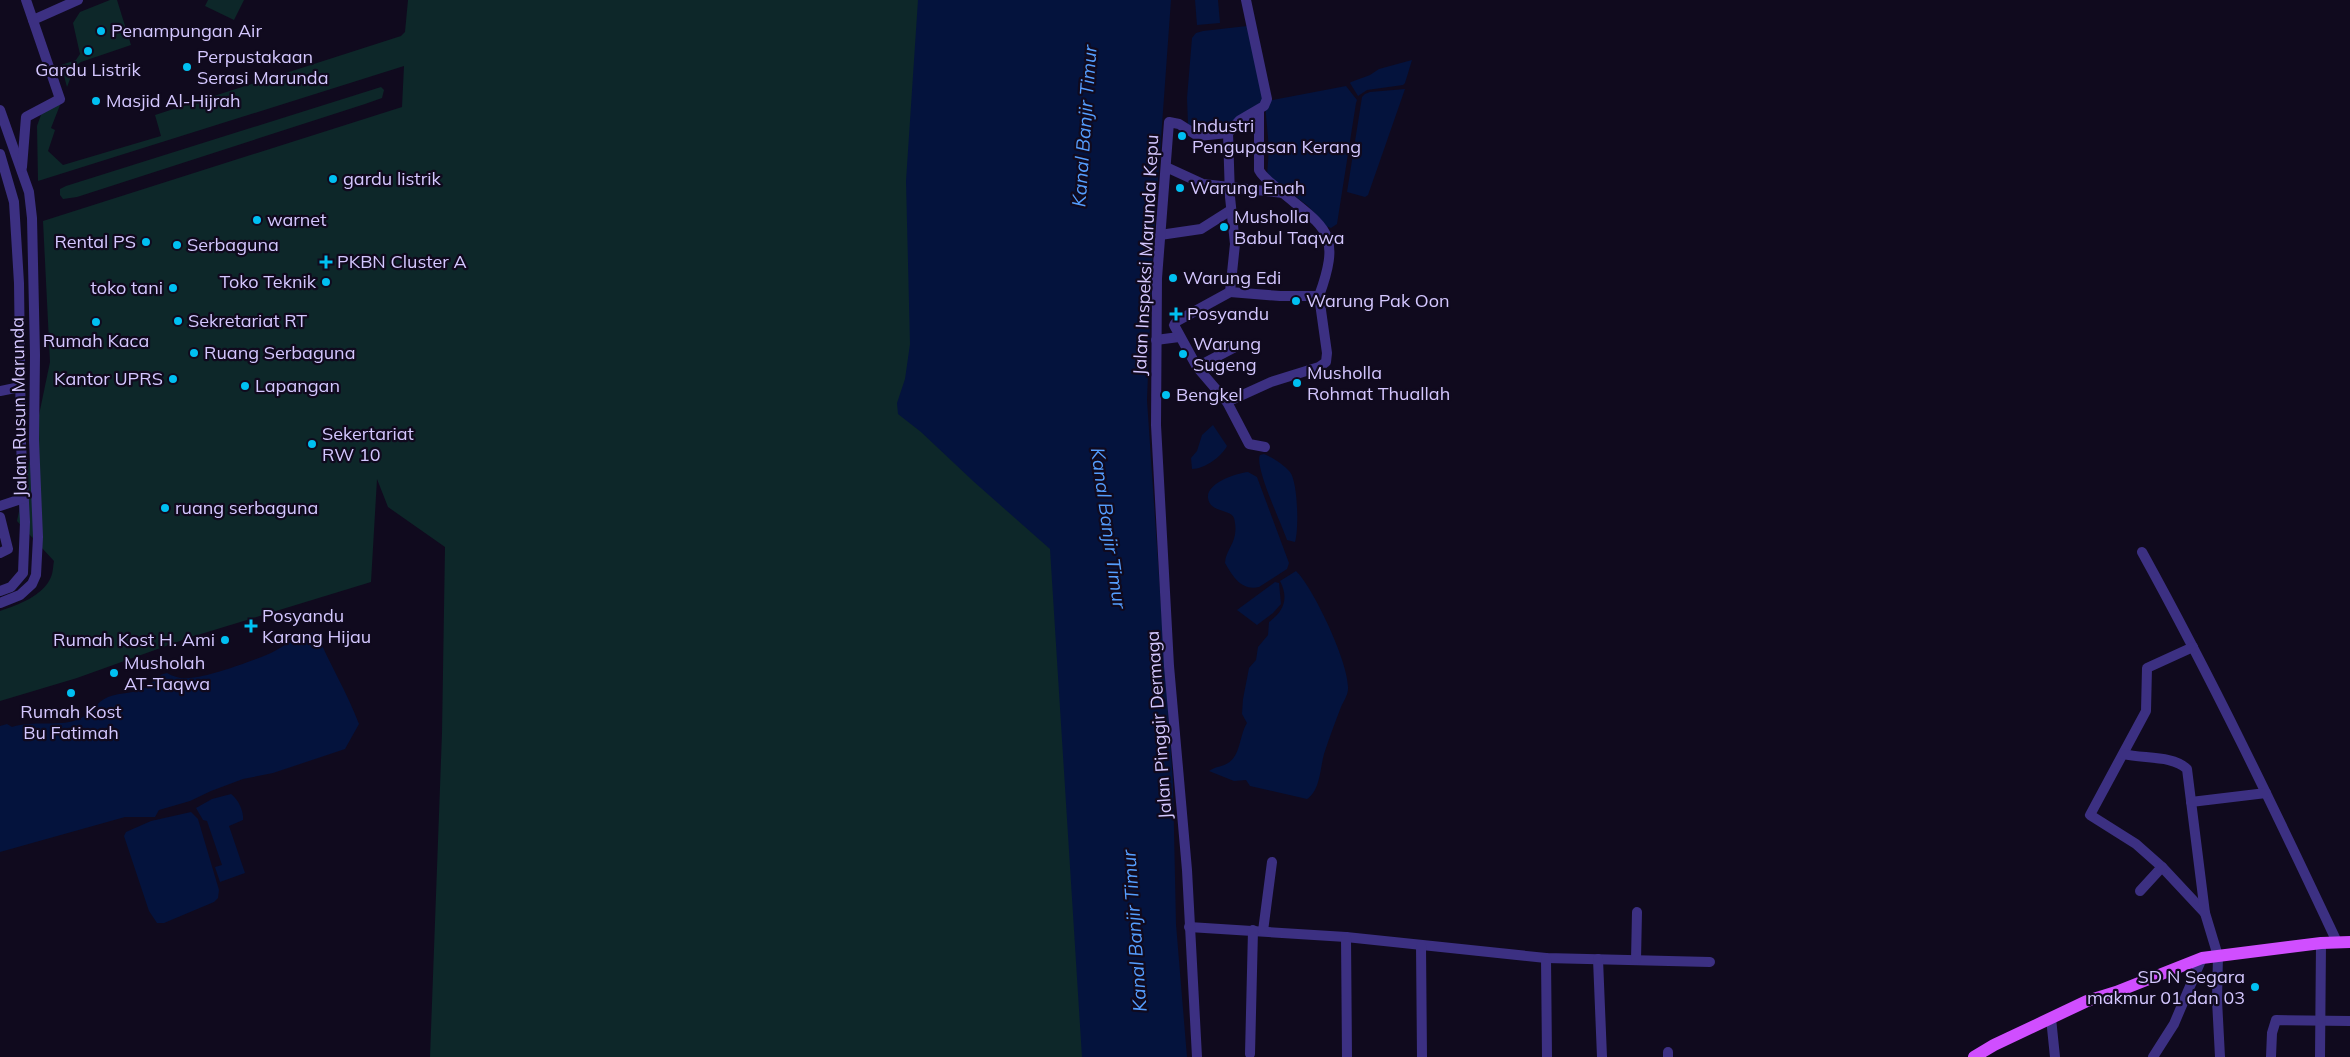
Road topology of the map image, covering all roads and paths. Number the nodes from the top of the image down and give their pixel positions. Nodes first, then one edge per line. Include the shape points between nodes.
1 (26, 0) edge
2 (78, 0) edge
3 (1246, 0) edge
4 (33, 20) junction
5 (0, 110) edge
6 (1258, 110) junction
7 (1228, 133) junction
8 (0, 154) edge
9 (1166, 167) junction
10 (22, 172) junction
11 (1230, 188) junction
12 (1283, 193) junction
13 (1231, 210) junction
14 (1160, 235) junction
15 (1230, 292) junction
16 (1319, 296) junction
17 (1179, 337) junction
18 (1156, 340) junction
19 (1236, 346) dead end
20 (1197, 366) junction
21 (20, 387) junction
22 (1155, 390) joint
23 (0, 391) edge
24 (1227, 402) junction
25 (1265, 447) dead end
26 (24, 498) junction
27 (0, 506) edge
28 (0, 517) edge
29 (2142, 552) dead end
30 (0, 553) edge
31 (0, 591) edge
32 (0, 603) edge
33 (2193, 647) junction
34 (2124, 754) junction
35 (2266, 793) junction
36 (2192, 802) junction
37 (1272, 862) dead end
38 (2162, 867) junction
39 (2140, 891) dead end
40 (1637, 912) dead end
41 (2205, 913) junction
42 (1189, 927) junction
43 (1258, 931) junction
44 (1346, 937) junction
45 (2337, 942) junction
46 (2350, 942) edge
47 (2321, 943) junction
48 (1421, 945) junction
49 (2218, 956) junction
50 (1546, 958) junction
51 (2202, 958) junction
52 (1598, 959) junction
53 (1636, 960) junction
54 (1710, 962) dead end
55 (2051, 1018) junction
56 (2320, 1021) junction
57 (2350, 1021) edge
58 (1250, 1054) dead end
59 (1197, 1057) edge
60 (1347, 1057) edge
61 (1422, 1057) edge
62 (1547, 1057) edge
63 (1602, 1057) edge
64 (1974, 1057) edge
65 (2055, 1057) edge
66 (2154, 1057) edge
67 (2220, 1057) edge
68 (2272, 1057) edge
69 (2320, 1057) edge

1 - 4 street
2 - 4 street
3 - 6 street via 1267,99
4 - 10 street via 60,99 26,117
5 - 10 street, Jalan Rusun Marunda
6 - 7 street via 1240,120
6 - 12 street via 1258,170
7 - 9 street, Jalan Inspeksi Marunda Kepu via 1198,136 1179,124 1169,122
7 - 11 street
8 - 21 street, Jalan Rusun Marunda via 14,202
9 - 11 street via 1199,183
9 - 14 street, Jalan Inspeksi Marunda Kepu
10 - 32 street, Jalan Rusun Marunda via 29,192 32,218 38,558 32,584 20,595
11 - 12 street
11 - 13 street
12 - 16 street via 1312,216 1328,236 1328,264
13 - 14 street via 1201,229
13 - 15 street via 1235,244
14 - 18 street, Jalan Inspeksi Marunda Kepu
15 - 16 street
15 - 17 street via 1177,321 1174,327
16 - 24 street via 1326,362 1319,368 1271,382
17 - 18 street
17 - 20 street
18 - 22 street, Jalan Inspeksi Marunda Kepu
19 - 20 street
20 - 24 street
21 - 23 street
21 - 26 street, Jalan Rusun Marunda
22 - 42 street, Jalan Pinggir Dermaga via 1170,674
24 - 25 street via 1248,443
26 - 27 street
26 - 31 street, Jalan Rusun Marunda via 23,573 12,587
28 - 30 street via 8,549
29 - 33 street
33 - 34 street via 2147,668 2147,709
33 - 35 street
34 - 36 street via 2165,760 2186,767
34 - 38 street via 2090,816 2136,844
35 - 36 street
35 - 45 street
36 - 41 street
37 - 43 street
38 - 39 street
38 - 41 street
40 - 53 street
41 - 49 street
42 - 43 street
42 - 59 street, Jalan Pinggir Dermaga
43 - 44 street
43 - 58 street
44 - 48 street
44 - 60 street
45 - 46 main road
45 - 47 main road
47 - 49 main road
47 - 56 street
48 - 50 street
48 - 61 street
49 - 51 main road
49 - 67 street
50 - 52 street
50 - 62 street
51 - 55 main road via 2087,1001
51 - 66 street via 2174,1024
52 - 53 street
52 - 63 street
53 - 54 street
55 - 64 main road
55 - 65 street
56 - 57 street
56 - 68 street via 2276,1020 2272,1033
56 - 69 street

